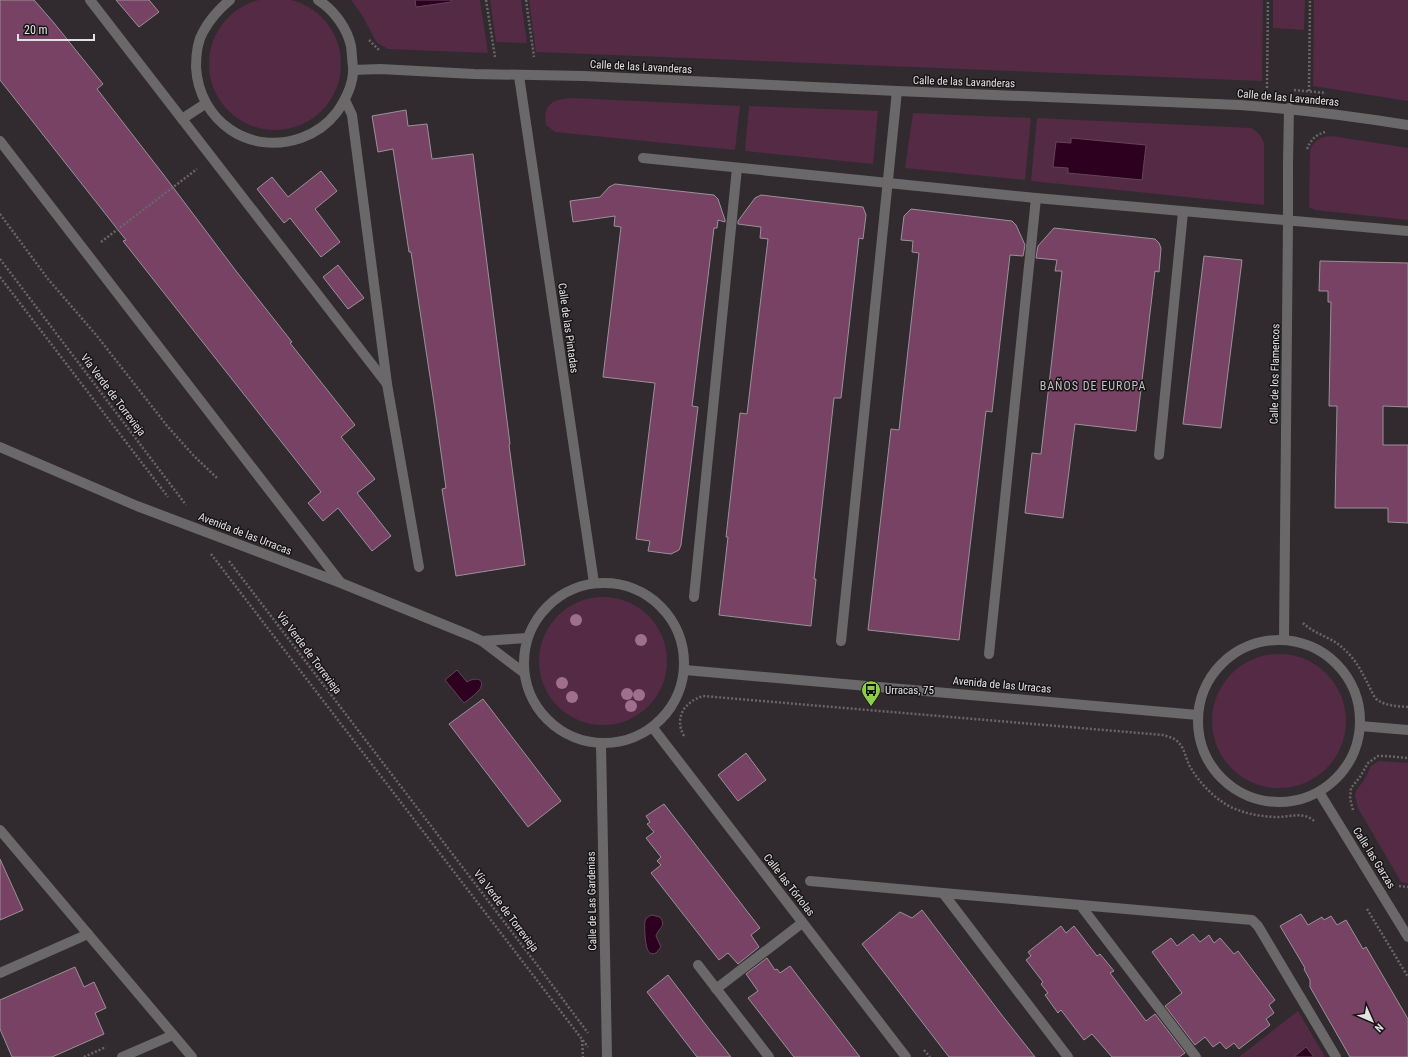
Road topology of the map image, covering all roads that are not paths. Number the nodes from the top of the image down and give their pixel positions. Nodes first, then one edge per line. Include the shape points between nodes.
1 (90, 0) edge
2 (230, 0) edge
3 (318, 0) edge
4 (353, 70) junction
5 (519, 76) junction
6 (897, 91) junction
7 (345, 100) junction
8 (205, 104) junction
9 (1290, 108) junction
10 (182, 119) junction
11 (1408, 125) edge
12 (0, 140) edge
13 (643, 158) dead end
14 (737, 168) junction
15 (888, 182) junction
16 (1036, 198) junction
17 (1183, 212) junction
18 (1288, 222) junction
19 (1408, 231) edge
20 (388, 384) junction
21 (0, 447) edge
22 (1159, 455) dead end
23 (419, 567) dead end
24 (342, 583) junction
25 (594, 583) junction
26 (694, 597) dead end
27 (527, 638) junction
28 (1284, 639) junction
29 (482, 641) junction
30 (841, 641) dead end
31 (989, 654) dead end
32 (685, 670) junction
33 (523, 672) junction
34 (1198, 715) junction
35 (1360, 726) junction
36 (653, 728) junction
37 (1408, 730) edge
38 (601, 744) junction
39 (1318, 792) junction
40 (2, 834) edge
41 (810, 881) dead end
42 (943, 893) junction
43 (1081, 906) junction
44 (802, 922) junction
45 (88, 934) junction
46 (1408, 937) edge
47 (698, 965) dead end
48 (0, 973) edge
49 (716, 989) junction
50 (173, 1035) junction
51 (122, 1057) edge
52 (192, 1057) edge
53 (607, 1057) edge
54 (769, 1057) edge
55 (906, 1057) edge
56 (1068, 1057) edge
57 (1196, 1057) edge
58 (1336, 1057) edge

1 - 10 street
2 - 8 street via 215,12 202,33 196,56 197,81
3 - 4 street via 325,4 341,23 351,45
4 - 5 street, Calle de las Lavanderas
4 - 7 street
5 - 6 street, Calle de las Lavanderas via 592,76
5 - 25 street, Calle de las Pintadas
6 - 9 street, Calle de las Lavanderas
6 - 15 street
7 - 8 street via 331,119 312,134 289,142 264,143 241,137 220,123
7 - 20 street via 352,115
8 - 10 street
9 - 11 street, Calle de las Lavanderas
9 - 18 street, Calle de los Flamencos
10 - 20 street
12 - 24 street
13 - 14 street
14 - 15 street
14 - 26 street
15 - 16 street
15 - 30 street
16 - 17 street
16 - 31 street
17 - 18 street
17 - 22 street
18 - 19 street
18 - 28 street, Calle de los Flamencos
20 - 23 street
21 - 24 street, Avenida de las Urracas via 137,506
24 - 29 street, Avenida de las Urracas
25 - 27 street via 565,592 542,612
25 - 32 street via 622,584 649,596 669,615 682,641
27 - 29 street, Avenida de las Urracas
27 - 33 street
28 - 34 street via 1263,641 1243,648 1225,660 1211,676 1202,695
28 - 35 street via 1319,649 1346,674 1355,690 1360,708
29 - 33 street, Avenida de las Urracas
32 - 34 street, Avenida de las Urracas
32 - 36 street via 675,702
33 - 38 street via 531,700 548,723 573,739
34 - 39 street via 1199,736 1205,754 1228,784 1244,794 1262,800 1282,802 1301,799
35 - 37 street
35 - 39 street via 1356,746 1348,764 1335,780
36 - 38 street via 628,741
36 - 44 street, Calle las Tórtolas
38 - 53 street, Calle de Las Gardenias
39 - 46 street, Calle las Garzas
40 - 45 street
41 - 42 street
42 - 43 street
42 - 56 street
43 - 57 street
43 - 58 street via 1252,920
44 - 49 street
44 - 55 street, Calle las Tórtolas
45 - 48 street
45 - 50 street
47 - 49 street
49 - 54 street
50 - 51 street
50 - 52 street

